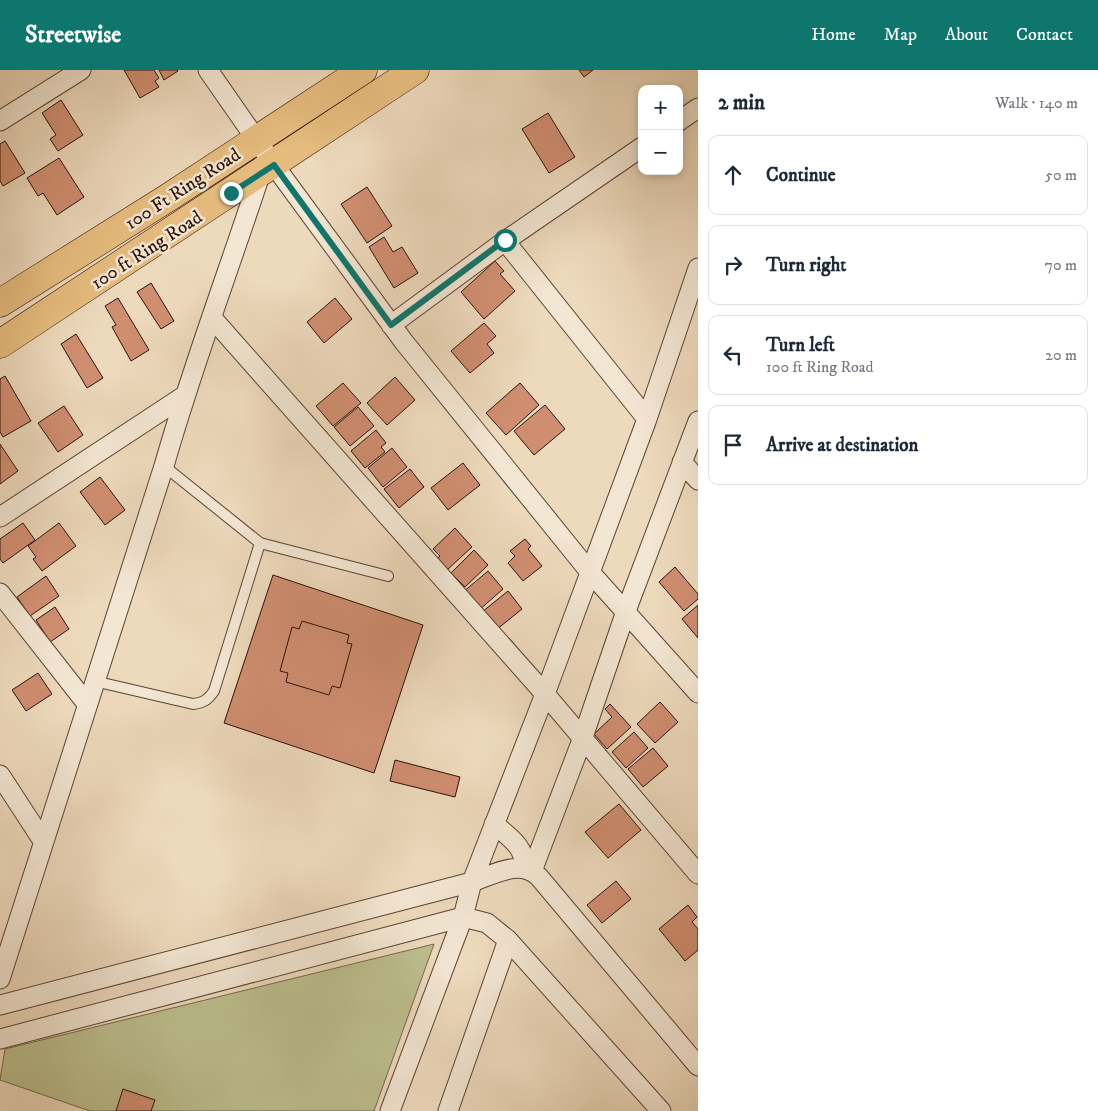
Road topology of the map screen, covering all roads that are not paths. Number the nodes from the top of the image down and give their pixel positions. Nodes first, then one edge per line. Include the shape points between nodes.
1 (81, 70) edge
2 (208, 70) edge
3 (415, 70) edge
4 (349, 74) edge
5 (698, 108) edge
6 (683, 118) edge
7 (0, 121) edge
8 (256, 140) junction
9 (638, 150) edge
10 (267, 169) junction
11 (505, 240) junction
12 (698, 268) edge
13 (0, 303) edge
14 (213, 319) junction
15 (391, 325) junction
16 (0, 344) edge
17 (184, 396) junction
18 (647, 419) junction
19 (698, 422) edge
20 (140, 425) junction
21 (174, 432) junction
22 (682, 462) junction
23 (164, 466) junction
24 (698, 480) edge
25 (0, 517) edge
26 (260, 543) junction
27 (589, 571) junction
28 (388, 576) dead end
29 (0, 593) edge
30 (626, 611) junction
31 (94, 681) junction
32 (698, 693) edge
33 (545, 694) junction
34 (87, 704) junction
35 (582, 740) junction
36 (0, 775) edge
37 (494, 824) junction
38 (43, 841) junction
39 (528, 869) junction
40 (698, 874) edge
41 (472, 882) junction
42 (463, 917) junction
43 (508, 940) junction
44 (0, 979) edge
45 (0, 1005) edge
46 (0, 1039) edge
47 (698, 1066) edge
48 (390, 1111) edge
49 (448, 1111) edge
50 (661, 1111) edge

1 - 7 street
2 - 8 street
3 - 10 main road, 100 ft Ring Road
4 - 8 main road, 100 Ft Ring Road
5 - 6 street
8 - 10 street
8 - 13 main road, 100 Ft Ring Road
9 - 11 street
10 - 14 street
10 - 15 street
10 - 16 main road, 100 ft Ring Road
11 - 15 street
11 - 18 street
12 - 18 street
14 - 17 street
14 - 33 street
15 - 27 street
17 - 20 street
17 - 21 street
18 - 27 street
19 - 22 street
20 - 21 street
20 - 25 street
21 - 23 street
22 - 24 street
22 - 30 street
23 - 26 lane
23 - 31 street
26 - 28 lane
26 - 31 lane via 214,692 209,698 193,704
27 - 30 street
27 - 33 street
29 - 34 street
30 - 32 street
30 - 35 street
31 - 34 street
33 - 35 street
33 - 37 street
34 - 38 street
35 - 39 street
35 - 40 street
36 - 38 street
37 - 39 street via 520,847
37 - 41 street
38 - 44 street
39 - 41 street via 507,870
39 - 47 street
41 - 42 street
41 - 45 street
42 - 43 street via 487,923
42 - 46 street
42 - 48 street
43 - 49 street
43 - 50 street

